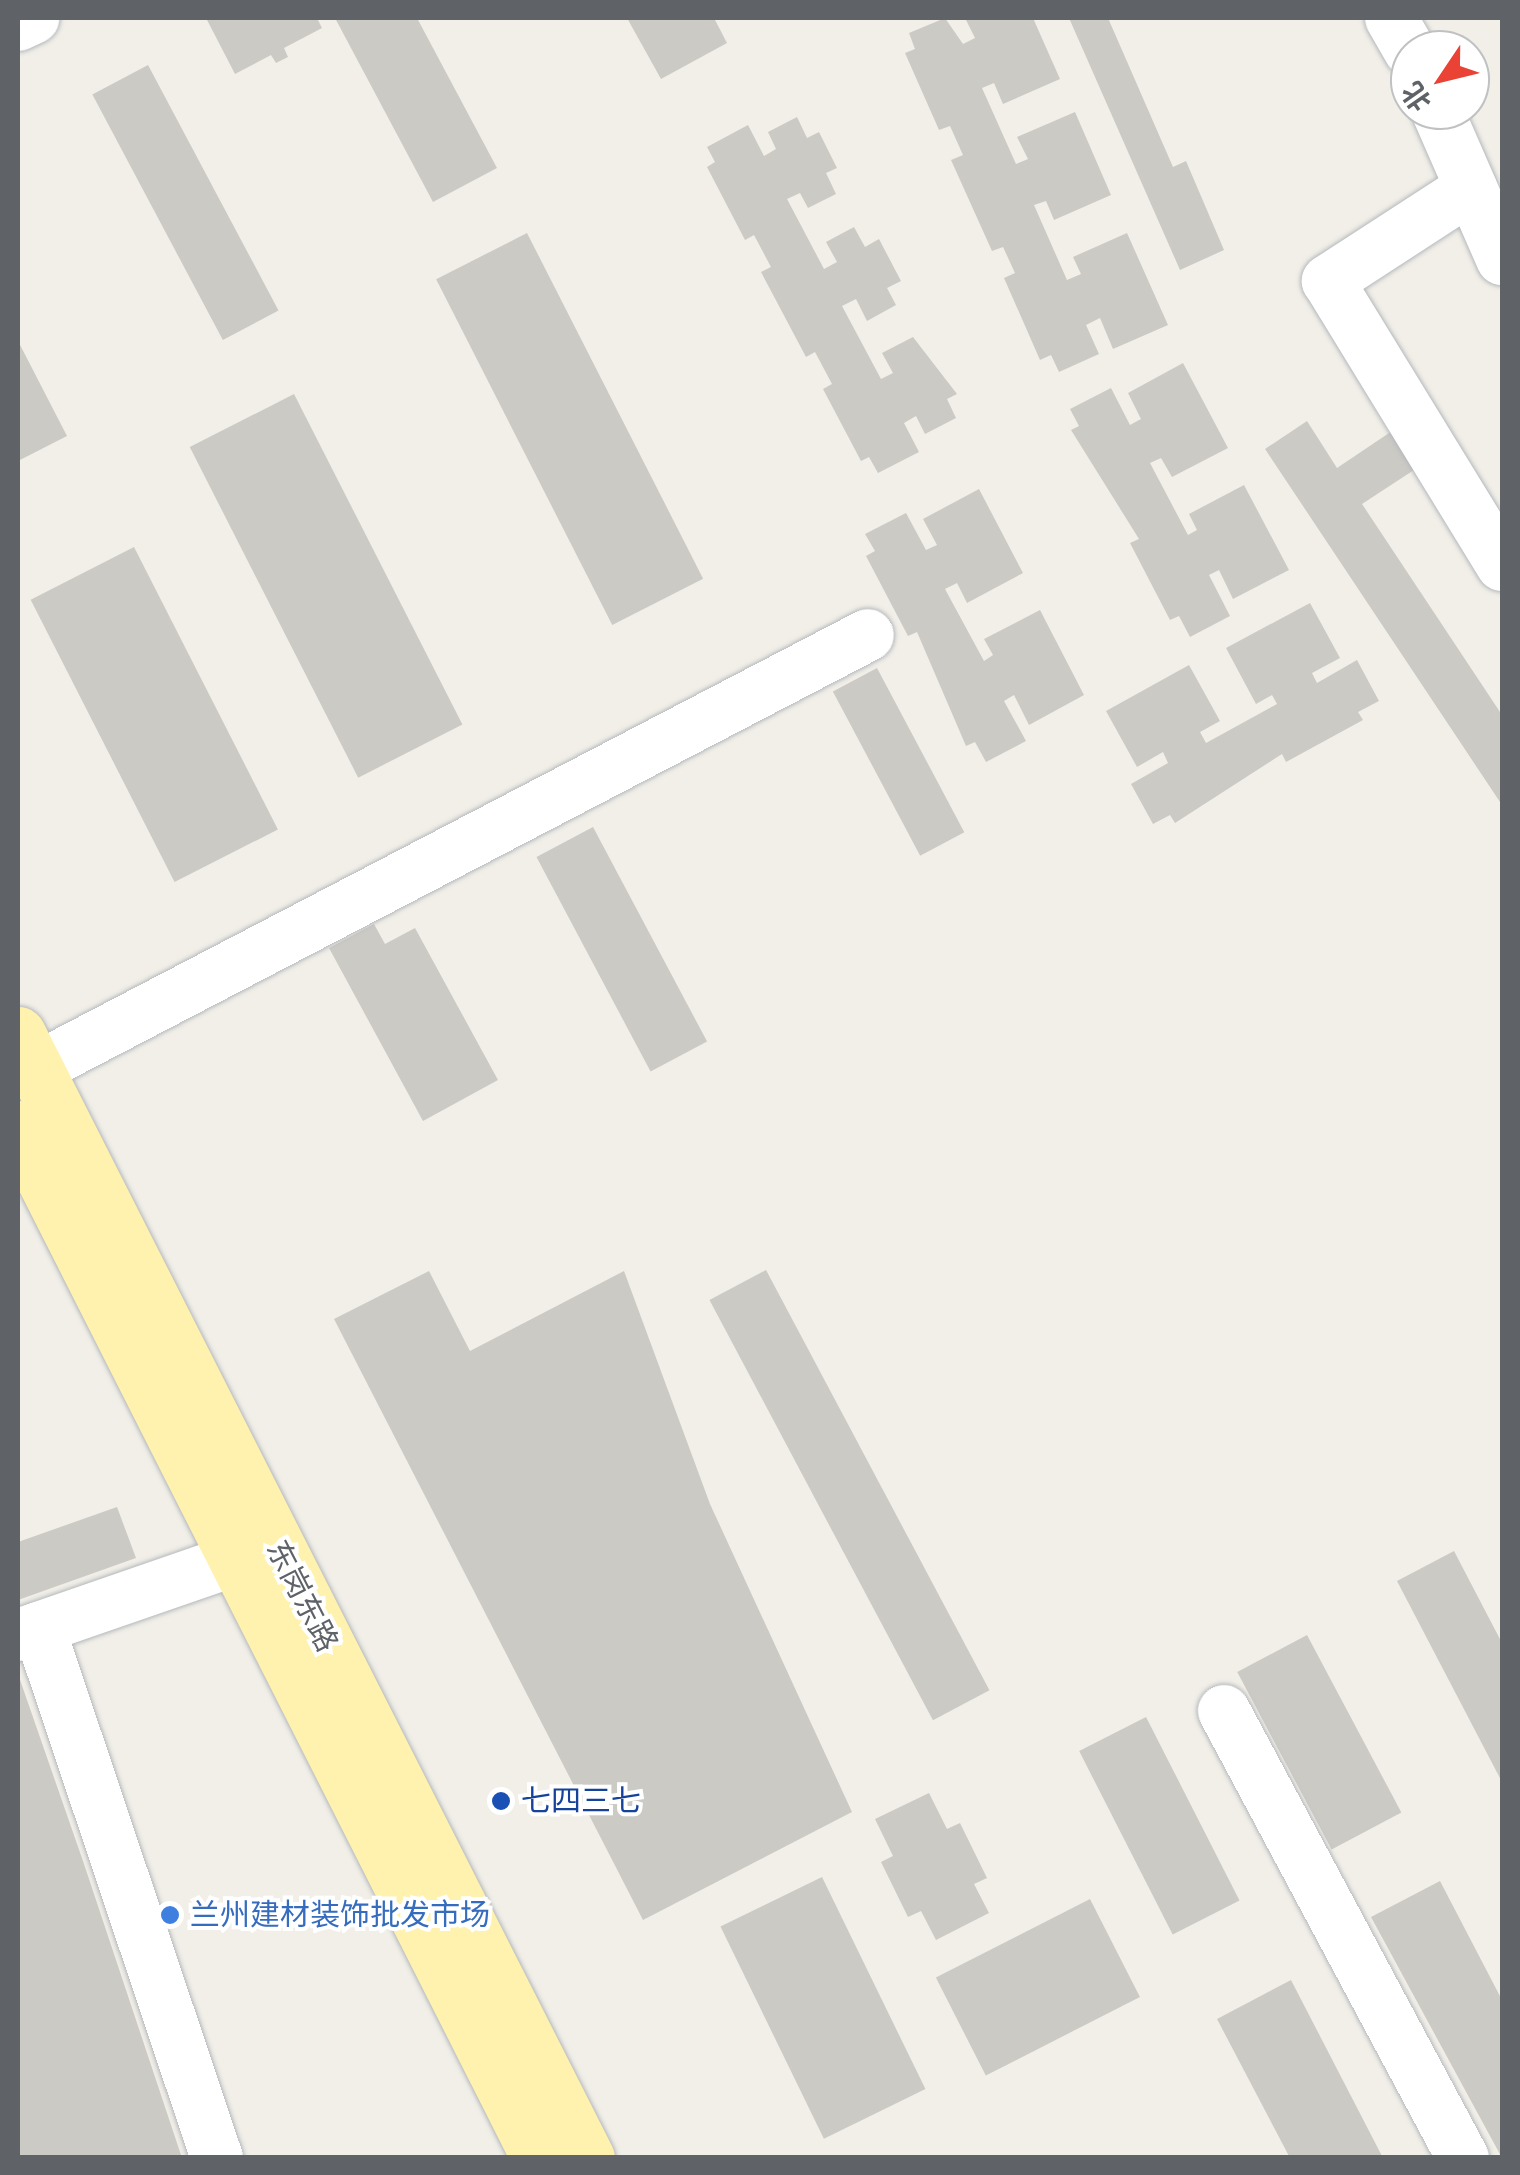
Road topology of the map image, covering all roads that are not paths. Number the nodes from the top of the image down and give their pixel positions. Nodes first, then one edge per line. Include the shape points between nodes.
1 (33, 18) edge
2 (18, 25) edge
3 (1446, 130) edge
4 (1471, 188) junction
5 (1502, 259) edge
6 (1502, 565) edge
7 (868, 636) dead end
8 (26, 1051) edge
9 (18, 1128) edge
10 (256, 1552) junction
11 (28, 1631) edge
12 (1224, 1711) dead end
13 (218, 2158) edge
14 (539, 2158) edge
15 (587, 2158) edge
16 (1463, 2158) edge

1 - 2 street
3 - 4 street
4 - 5 street
4 - 6 street via 1328,281
7 - 8 street
8 - 10 main road, 东岗东路
9 - 10 main road, 东岗东路
10 - 11 street
10 - 14 main road, 东岗东路
10 - 15 main road, 东岗东路
11 - 13 street
12 - 16 street

